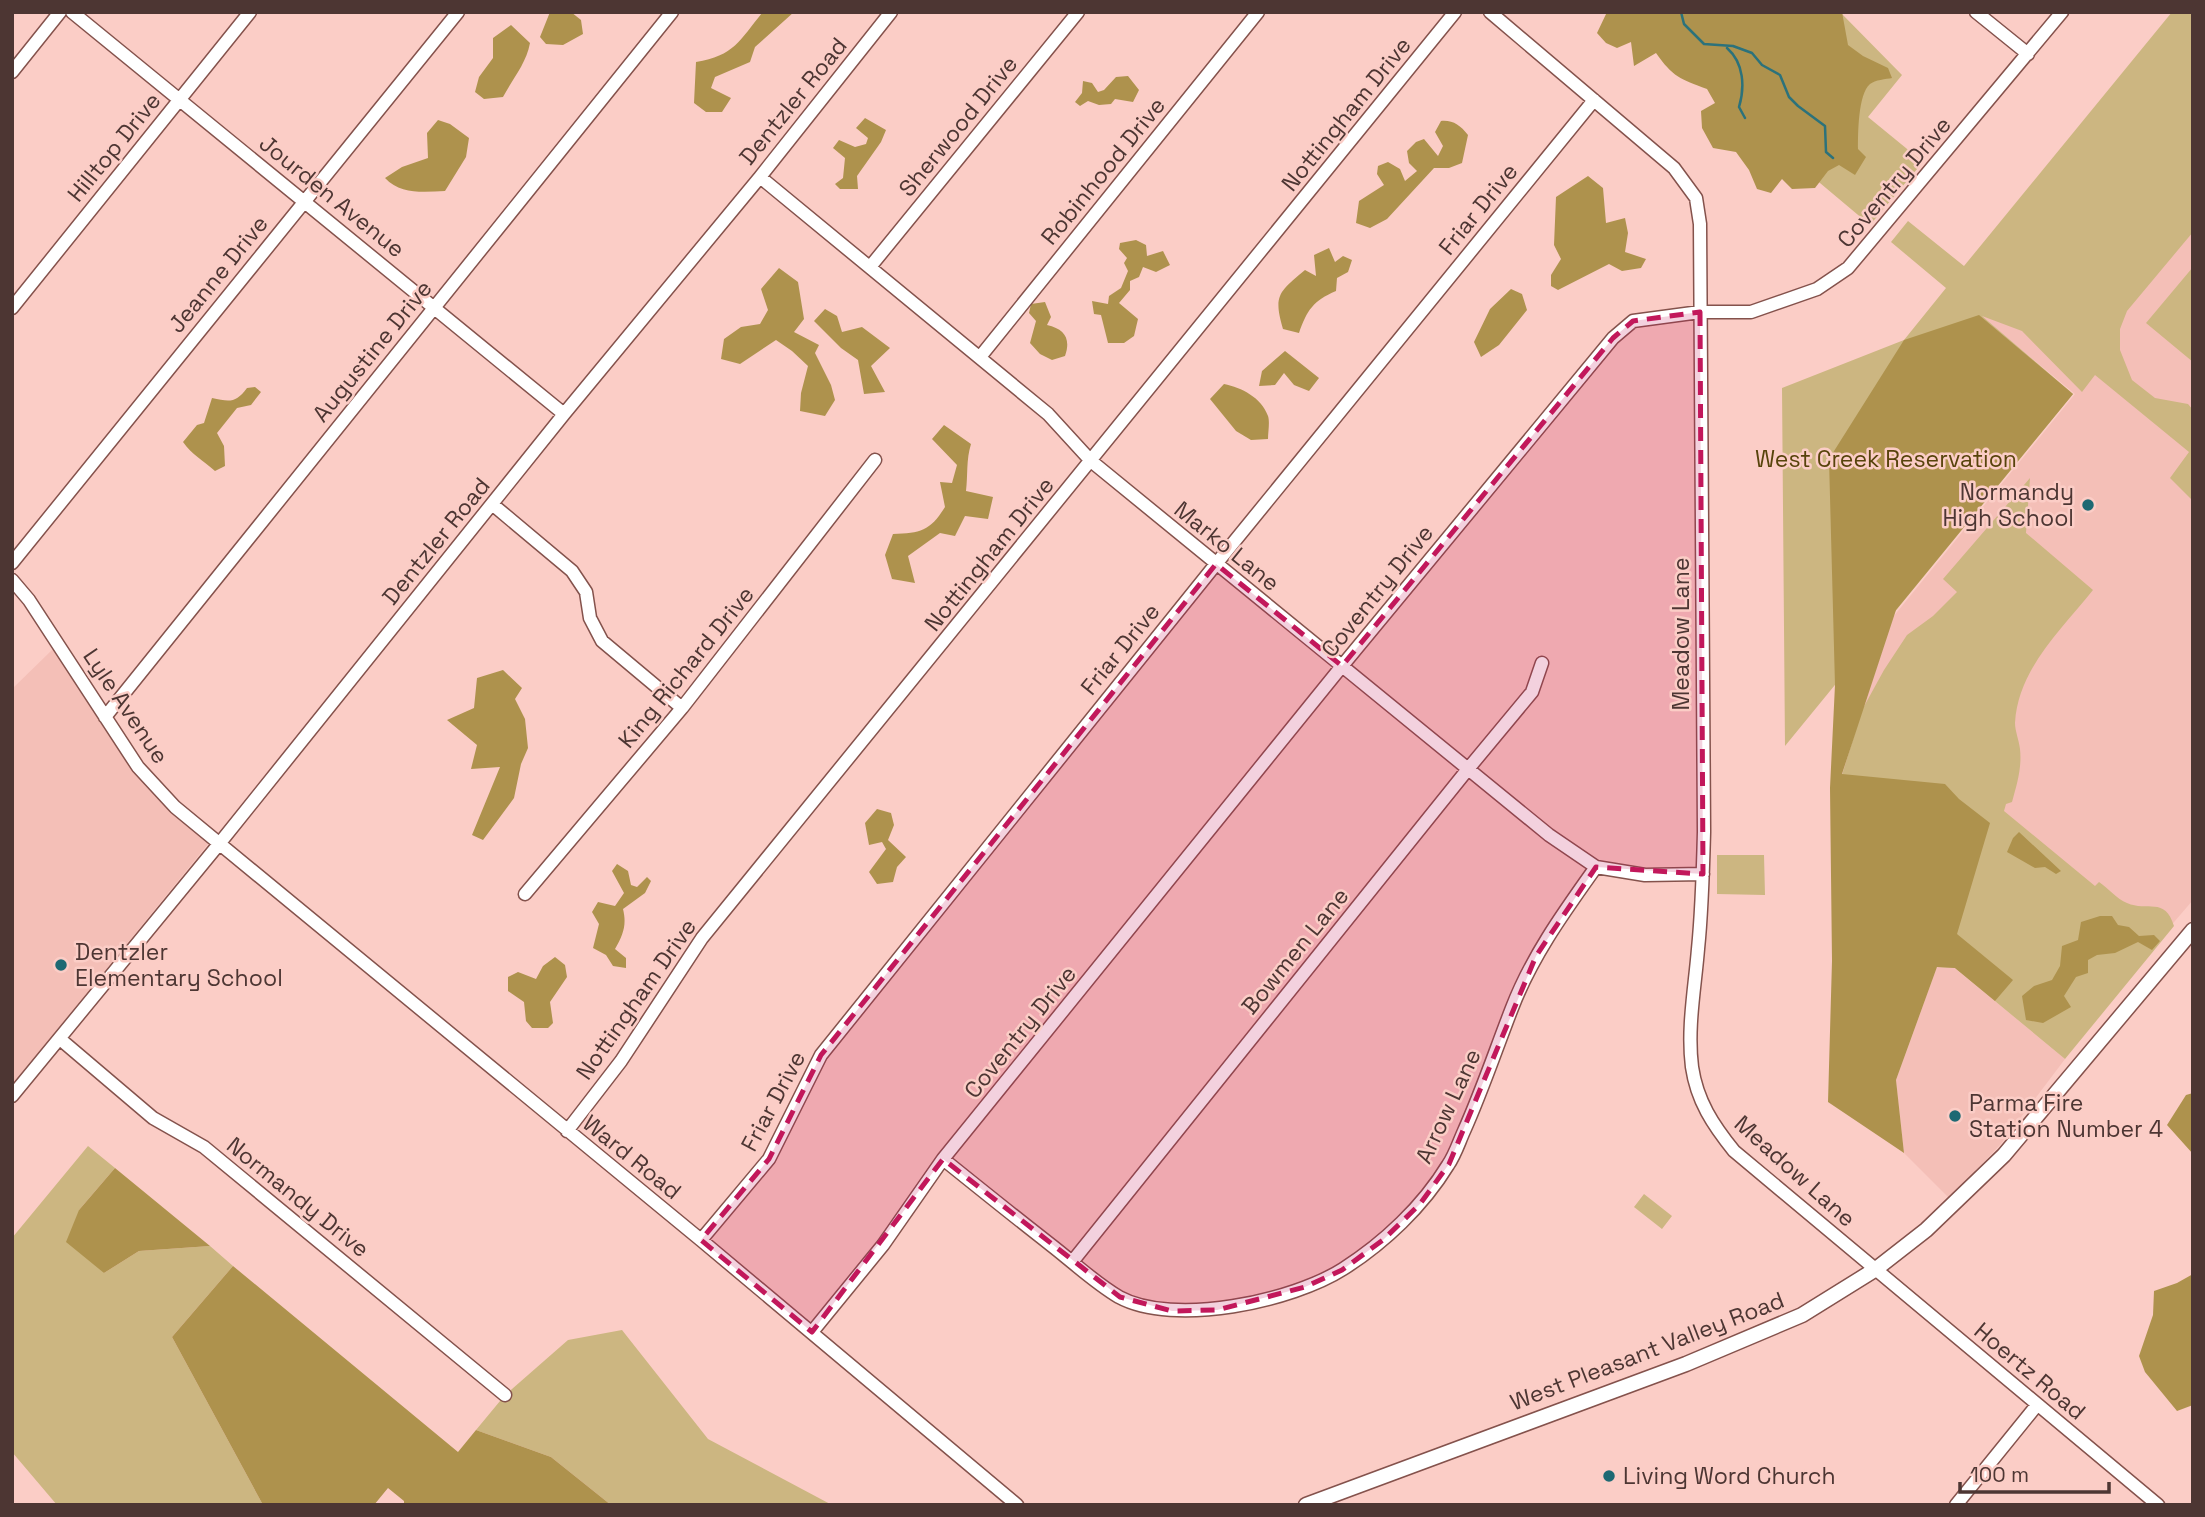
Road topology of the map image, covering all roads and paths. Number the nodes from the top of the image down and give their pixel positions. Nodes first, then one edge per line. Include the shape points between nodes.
1 (60, 12) edge
2 (72, 12) edge
3 (250, 12) edge
4 (458, 12) edge
5 (672, 12) edge
6 (891, 12) edge
7 (1078, 12) edge
8 (1258, 12) edge
9 (1455, 12) edge
10 (1490, 12) edge
11 (1976, 12) edge
12 (2062, 12) edge
13 (2028, 54) junction
14 (12, 72) edge
15 (180, 99) junction
16 (1594, 100) junction
17 (760, 177) junction
18 (304, 201) junction
19 (870, 267) junction
20 (434, 307) junction
21 (12, 308) edge
22 (1700, 312) junction
23 (980, 357) junction
24 (564, 414) junction
25 (875, 460) dead end
26 (1091, 461) junction
27 (492, 504) junction
28 (12, 563) edge
29 (1216, 564) junction
30 (12, 580) edge
31 (1542, 663) dead end
32 (1342, 666) junction
33 (682, 709) junction
34 (104, 717) junction
35 (1468, 769) junction
36 (219, 844) junction
37 (1596, 867) junction
38 (1703, 874) junction
39 (525, 894) dead end
40 (2193, 930) edge
41 (60, 1039) junction
42 (12, 1096) edge
43 (567, 1131) junction
44 (943, 1159) junction
45 (701, 1240) junction
46 (1072, 1262) junction
47 (1876, 1269) junction
48 (812, 1332) junction
49 (505, 1395) dead end
50 (2037, 1405) junction
51 (1017, 1505) edge
52 (1306, 1505) edge
53 (1956, 1505) edge
54 (2158, 1505) edge

1 - 14 street
2 - 15 street, Jourden Avenue
3 - 15 street, Hilltop Drive
4 - 18 street, Jeanne Drive
5 - 20 street, Augustine Drive
6 - 17 street, Dentzler Road
7 - 19 street, Sherwood Drive
8 - 23 street, Robinhood Drive
9 - 26 street, Nottingham Drive
10 - 16 street, Meadow Lane
11 - 13 street
12 - 13 street, Coventry Drive
13 - 22 street, Coventry Drive via 1848,268 1817,289 1751,312
15 - 18 street, Jourden Avenue
15 - 21 street, Hilltop Drive
16 - 22 street, Meadow Lane via 1674,168 1696,198
16 - 29 street, Friar Drive
17 - 19 street, Marko Lane
17 - 24 street, Dentzler Road
18 - 20 street, Jourden Avenue
18 - 28 street, Jeanne Drive
19 - 23 street, Marko Lane
20 - 24 street, Jourden Avenue
20 - 34 street, Augustine Drive
22 - 32 street, Coventry Drive via 1633,321 1613,338
22 - 38 street, Meadow Lane
23 - 26 street, Marko Lane via 1048,414
24 - 27 street, Dentzler Road
25 - 33 street, King Richard Drive
26 - 29 street, Marko Lane
26 - 43 street, Nottingham Drive via 702,938 621,1061
27 - 33 street via 572,571 586,592 590,618 602,641
27 - 36 street, Dentzler Road
29 - 32 street, Marko Lane
29 - 45 street, Friar Drive via 821,1055 769,1159
30 - 34 street, Lyle Avenue via 30,600
31 - 35 street, Bowmen Lane via 1532,692
32 - 35 street, Marko Lane
32 - 44 street, Coventry Drive
33 - 39 street, King Richard Drive
34 - 36 street, Lyle Avenue via 138,767
35 - 37 street, Marko Lane
35 - 46 street, Bowmen Lane
36 - 41 street, Dentzler Road
36 - 43 street, Ward Road
37 - 38 street, Marko Lane via 1645,875
37 - 46 street, Arrow Lane via 1536,956 1449,1164 1420,1204 1383,1240 1342,1270 1305,1287 1217,1310 1172,1311 1120,1297
38 - 47 street, Meadow Lane via 1692,1067 1711,1123 1734,1152
40 - 47 main road, West Pleasant Valley Road via 2004,1155 1926,1230
41 - 42 street, Dentzler Road
41 - 49 street, Normandy Drive via 153,1118 204,1147
43 - 45 street, Ward Road
44 - 46 street, Arrow Lane
44 - 48 street, Coventry Drive via 883,1245
45 - 48 street, Ward Road
47 - 50 street, Hoertz Road
47 - 52 main road, West Pleasant Valley Road via 1802,1315 1686,1364
48 - 51 street, Ward Road
50 - 53 street
50 - 54 street, Hoertz Road

